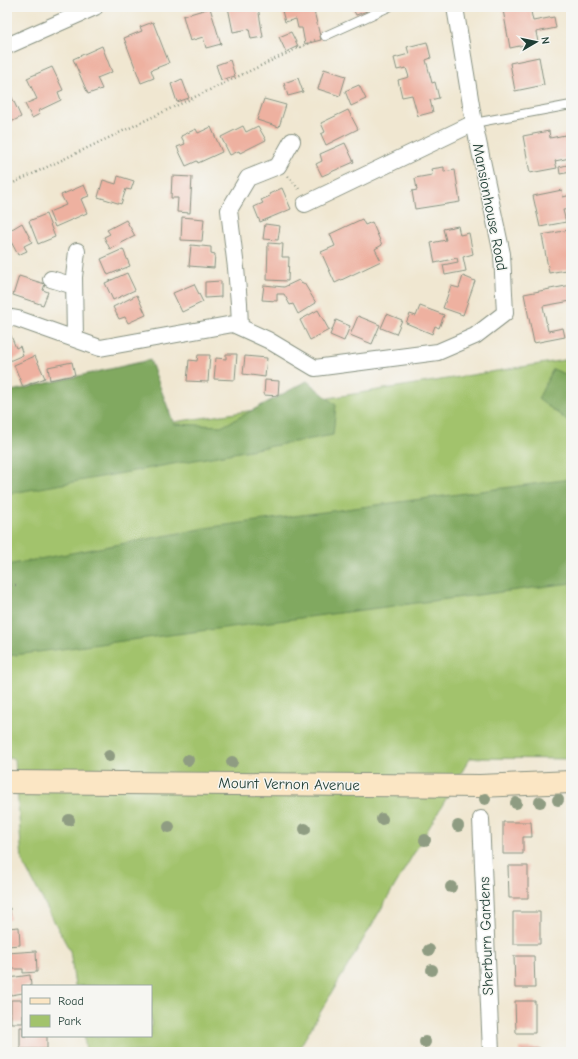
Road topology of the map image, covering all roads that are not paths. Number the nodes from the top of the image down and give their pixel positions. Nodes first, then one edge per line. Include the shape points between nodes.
1 (95, 7) edge
2 (389, 7) edge
3 (455, 7) edge
4 (325, 36) road end
5 (7, 46) edge
6 (571, 105) edge
7 (474, 123) junction
8 (292, 142) dead end
9 (308, 202) road end
10 (77, 250) dead end
11 (51, 279) dead end
12 (74, 286) junction
13 (7, 317) edge
14 (240, 327) junction
15 (75, 339) junction
16 (7, 782) edge
17 (571, 782) edge
18 (482, 820) dead end
19 (491, 1052) edge

1 - 5 street
2 - 4 lane
3 - 7 street, Mansionhouse Road
6 - 7 lane
7 - 9 street, Mansionhouse Road
7 - 14 street, Mansionhouse Road via 502,254 505,313 475,336 438,352 315,368 268,340
8 - 14 street via 278,166 248,178 229,210
10 - 12 street
11 - 12 street
12 - 15 street
13 - 15 street, Mansionhouse Road
14 - 15 street, Mansionhouse Road via 234,324 100,348
16 - 17 main road, Mount Vernon Avenue via 480,786
18 - 19 street, Sherburn Gardens

